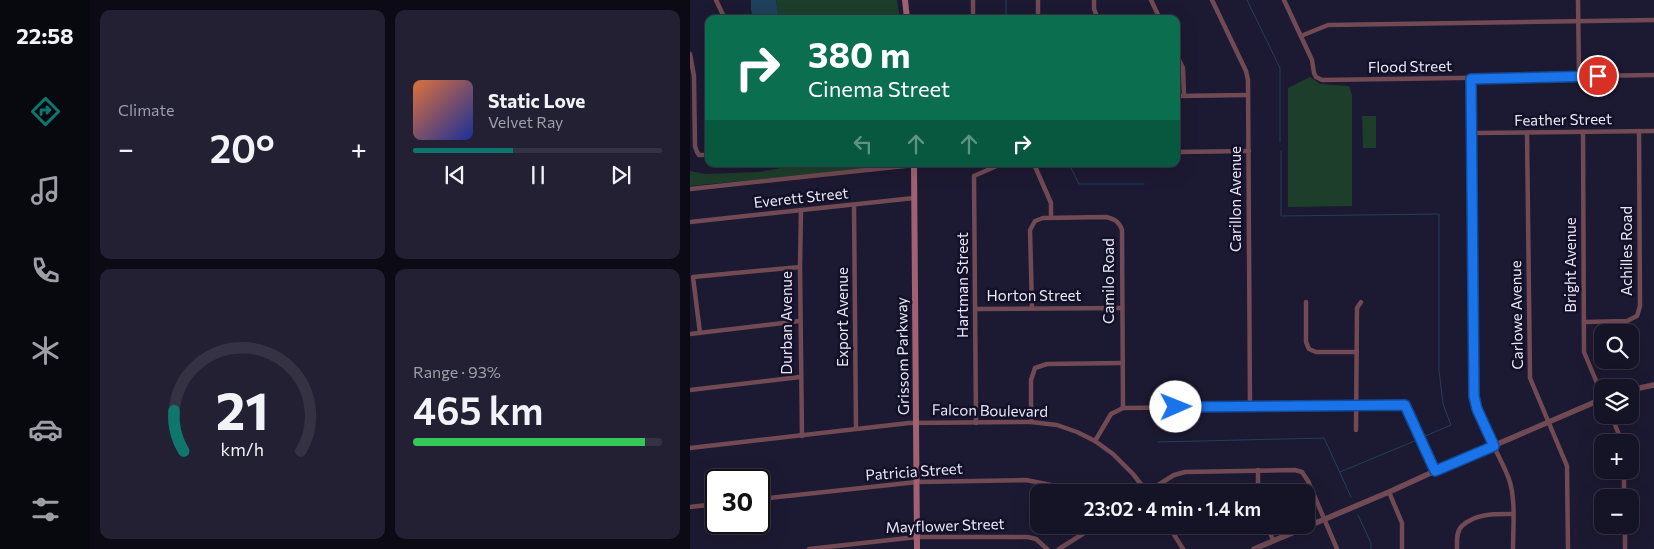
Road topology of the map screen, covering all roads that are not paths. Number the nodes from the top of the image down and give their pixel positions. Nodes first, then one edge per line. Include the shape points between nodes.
1 (716, 0) edge
2 (905, 0) edge
3 (973, 0) edge
4 (1038, 0) edge
5 (1094, 0) edge
6 (1151, 0) edge
7 (1212, 0) edge
8 (1284, 0) edge
9 (1578, 0) edge
10 (723, 15) edge
11 (907, 15) edge
12 (973, 15) edge
13 (1038, 15) edge
14 (1096, 15) edge
15 (1158, 15) edge
16 (1654, 20) edge
17 (1578, 21) junction
18 (1301, 36) junction
19 (690, 54) edge
20 (1180, 62) edge
21 (1654, 75) edge
22 (1579, 76) junction
23 (1471, 79) junction
24 (1184, 95) junction
25 (1248, 95) junction
26 (1180, 96) edge
27 (1639, 131) junction
28 (1654, 131) edge
29 (1583, 132) junction
30 (1472, 133) junction
31 (1527, 133) junction
32 (1249, 151) junction
33 (1180, 152) edge
34 (705, 155) edge
35 (887, 167) edge
36 (914, 167) edge
37 (994, 167) edge
38 (1035, 167) edge
39 (690, 189) edge
40 (914, 198) junction
41 (854, 205) junction
42 (801, 210) junction
43 (1051, 218) junction
44 (690, 222) edge
45 (800, 267) junction
46 (1306, 302) dead end
47 (1361, 302) dead end
48 (1032, 308) junction
49 (1122, 308) junction
50 (975, 309) junction
51 (800, 321) junction
52 (1584, 322) junction
53 (700, 332) junction
54 (690, 334) edge
55 (1357, 352) junction
56 (1122, 363) junction
57 (800, 378) junction
58 (1595, 379) edge
59 (1654, 385) edge
60 (1639, 388) edge
61 (690, 390) edge
62 (1594, 403) edge
63 (1357, 405) junction
64 (1250, 406) junction
65 (1123, 408) junction
66 (976, 422) junction
67 (1031, 422) junction
68 (916, 423) junction
69 (1549, 423) junction
70 (856, 429) junction
71 (1356, 430) dead end
72 (802, 436) junction
73 (1096, 441) junction
74 (1494, 446) junction
75 (690, 448) edge
76 (1258, 470) junction
77 (1435, 471) junction
78 (917, 482) junction
79 (1046, 484) edge
80 (1141, 484) edge
81 (1160, 484) edge
82 (1258, 484) edge
83 (1390, 492) junction
84 (770, 498) edge
85 (705, 505) edge
86 (690, 507) edge
87 (1512, 514) junction
88 (1324, 518) junction
89 (1083, 534) edge
90 (1174, 534) edge
91 (1271, 534) edge
92 (1625, 534) edge
93 (917, 537) junction
94 (1273, 540) junction
95 (809, 549) edge
96 (917, 549) edge
97 (1047, 549) edge
98 (1059, 549) edge
99 (1183, 549) edge
100 (1254, 549) edge
101 (1337, 549) edge
102 (1402, 549) edge
103 (1458, 549) edge
104 (1513, 549) edge
105 (1568, 549) edge
106 (1625, 549) edge

1 - 10 street
2 - 11 main road
3 - 12 street
4 - 13 street
5 - 14 street
6 - 15 street
7 - 25 street, Carillon Avenue via 1246,71
8 - 18 street
9 - 17 street
16 - 17 street
17 - 18 street via 1328,25
17 - 22 street
18 - 23 street, Flood Street via 1316,77 1322,80
19 - 34 street via 694,76 695,146 699,155
20 - 24 street
21 - 22 street, Flood Street
22 - 23 street, Flood Street
23 - 30 street
24 - 25 street
24 - 26 street
25 - 32 street, Carillon Avenue
27 - 28 street, Feather Street
27 - 29 street, Feather Street
27 - 52 street, Achilles Road via 1640,306 1637,316 1627,321
29 - 31 street, Feather Street
29 - 52 street, Bright Avenue
30 - 31 street, Feather Street
30 - 74 street via 1474,396
31 - 69 street, Carlowe Avenue via 1530,378
32 - 33 street
32 - 64 street, Carillon Avenue
35 - 39 street
36 - 40 main road, Grissom Parkway
37 - 50 street, Hartman Street via 974,176
38 - 43 street via 1051,203
40 - 41 street, Everett Street
40 - 68 main road, Grissom Parkway
41 - 42 street, Everett Street
41 - 70 street, Export Avenue
42 - 44 street, Everett Street
42 - 45 street, Durban Avenue
43 - 48 street via 1034,221 1030,230
43 - 49 street, Camilo Road via 1106,217 1119,223 1122,230
45 - 51 street, Durban Avenue
45 - 53 street via 693,277
46 - 55 street via 1306,342 1309,349 1316,352
47 - 55 street via 1357,308
48 - 49 street, Horton Street
48 - 50 street, Horton Street
49 - 56 street, Camilo Road
50 - 66 street, Hartman Street
51 - 53 street
51 - 57 street, Durban Avenue
52 - 58 street, Bright Avenue via 1584,352
53 - 54 street
55 - 63 street
56 - 65 street, Camilo Road
56 - 67 street via 1046,364 1035,368 1031,380
57 - 61 street
57 - 72 street, Durban Avenue
59 - 60 street
62 - 69 street
63 - 64 street
63 - 71 street
63 - 77 street via 1405,405
64 - 65 street
65 - 73 street via 1111,414
66 - 67 street, Falcon Boulevard
66 - 68 street, Falcon Boulevard
67 - 73 street, Falcon Boulevard via 1057,425
68 - 70 street, Falcon Boulevard
68 - 78 main road, Grissom Parkway
69 - 74 street
69 - 105 street, Carlowe Avenue via 1567,466
70 - 72 street, Falcon Boulevard
72 - 75 street, Falcon Boulevard
73 - 80 street, Falcon Boulevard
74 - 77 street
74 - 87 street via 1512,491
76 - 81 street via 1185,472
76 - 82 street
76 - 88 street via 1302,472
77 - 83 street
78 - 79 street, Patricia Street via 1026,480
78 - 84 street, Patricia Street
78 - 93 main road, Grissom Parkway
83 - 88 street
83 - 102 street via 1402,523
85 - 86 street
87 - 103 street via 1490,514 1462,526 1458,531
87 - 104 street
88 - 94 street
88 - 101 street
89 - 98 street
90 - 99 street
91 - 94 street
92 - 106 street
93 - 95 street, Mayflower Street
93 - 96 main road, Grissom Parkway
93 - 97 street, Mayflower Street via 1028,536
94 - 100 street

